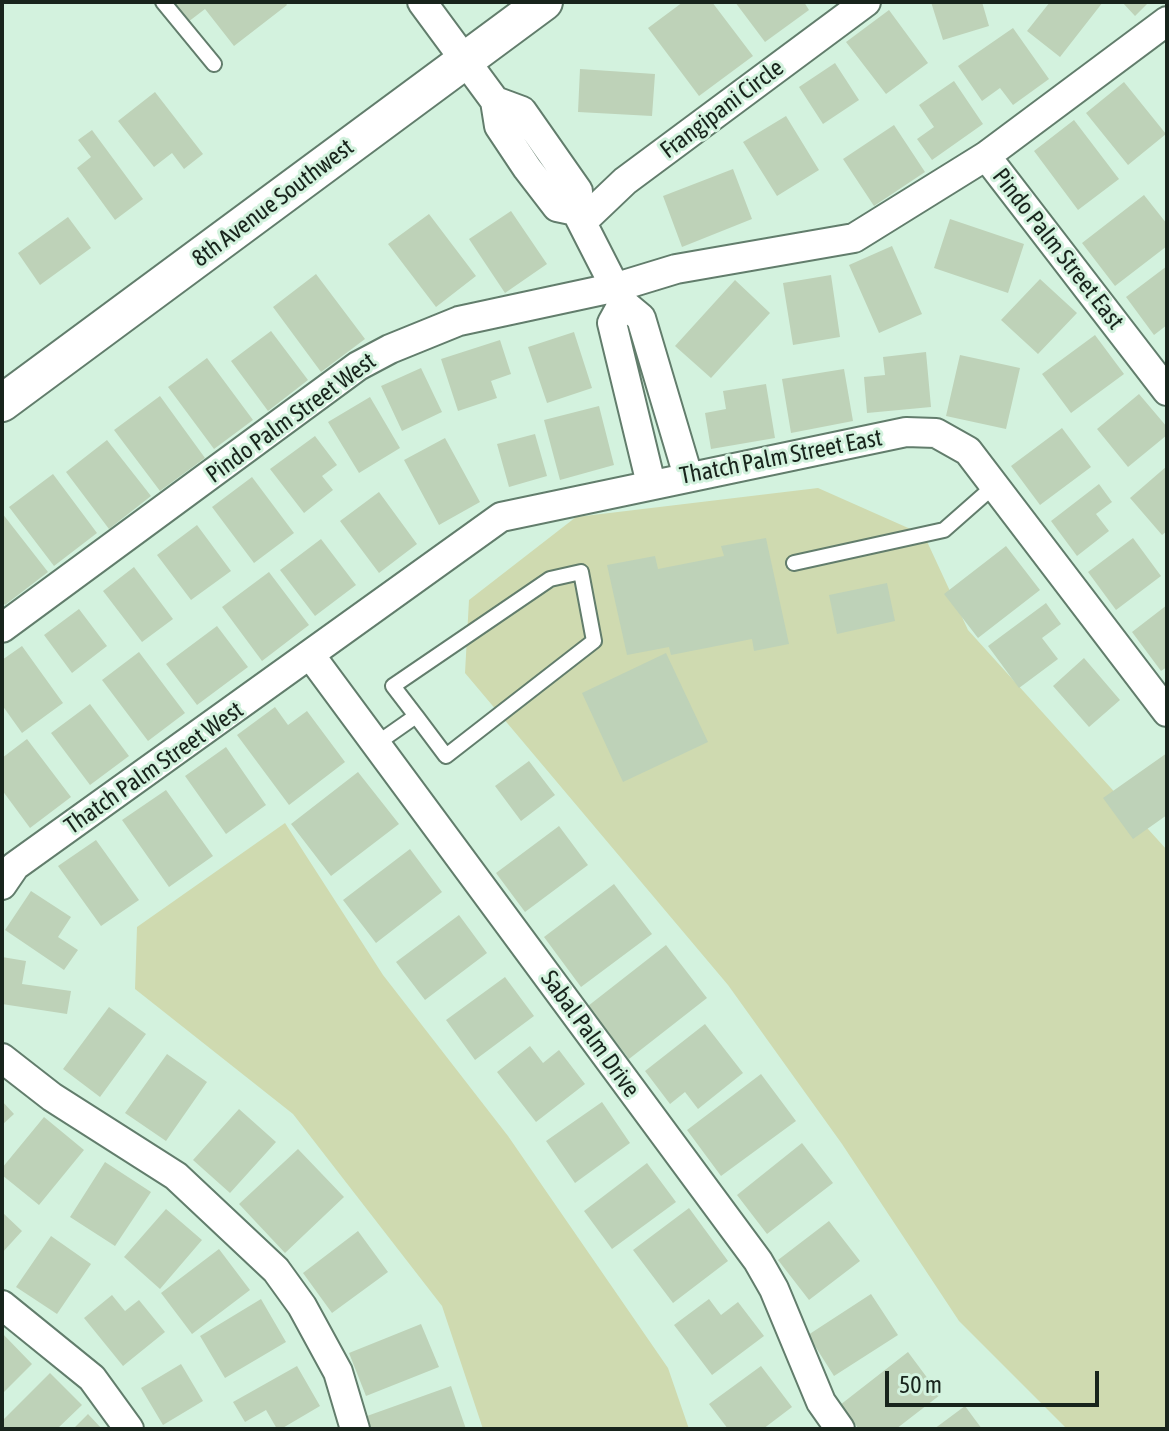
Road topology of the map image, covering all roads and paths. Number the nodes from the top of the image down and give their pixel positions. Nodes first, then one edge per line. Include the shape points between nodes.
1 (163, 2) edge
2 (422, 2) edge
3 (544, 2) edge
4 (866, 2) edge
5 (1167, 21) edge
6 (465, 61) junction
7 (214, 64) dead end
8 (986, 156) junction
9 (579, 216) junction
10 (620, 295) junction
11 (1167, 391) edge
12 (2, 403) edge
13 (688, 476) junction
14 (651, 484) junction
15 (994, 486) junction
16 (794, 563) dead end
17 (2, 628) edge
18 (311, 656) junction
19 (1167, 712) edge
20 (416, 716) junction
21 (376, 744) junction
22 (2, 885) edge
23 (2, 1058) edge
24 (2, 1305) edge
25 (129, 1429) edge
26 (355, 1429) edge
27 (840, 1429) edge

1 - 7 lane
2 - 6 street
3 - 6 street, 8th Avenue Southwest
4 - 9 street, Frangipani Circle
5 - 8 street
6 - 9 street via 495,101 522,111 548,145 578,191
6 - 12 street, 8th Avenue Southwest
8 - 10 street, Pindo Palm Street East via 854,238 676,269
8 - 11 street, Pindo Palm Street East
9 - 10 street
10 - 13 street via 641,318
10 - 14 street via 612,323
10 - 17 street, Pindo Palm Street West via 459,321 358,366
13 - 14 street, Thatch Palm Street East
13 - 15 street, Thatch Palm Street East via 906,432 936,433 968,451
14 - 18 street, Thatch Palm Street East via 501,517
15 - 16 lane via 944,530
15 - 19 street, Thatch Palm Street East
18 - 21 street, Sabal Palm Drive
18 - 22 street, Thatch Palm Street West via 15,866
20 - 20 lane via 393,686 550,579 581,572 594,641 446,756
20 - 21 lane
21 - 27 street, Sabal Palm Drive via 758,1261 821,1402
23 - 26 street via 52,1097 176,1176 276,1270 338,1372
24 - 25 street via 92,1378

